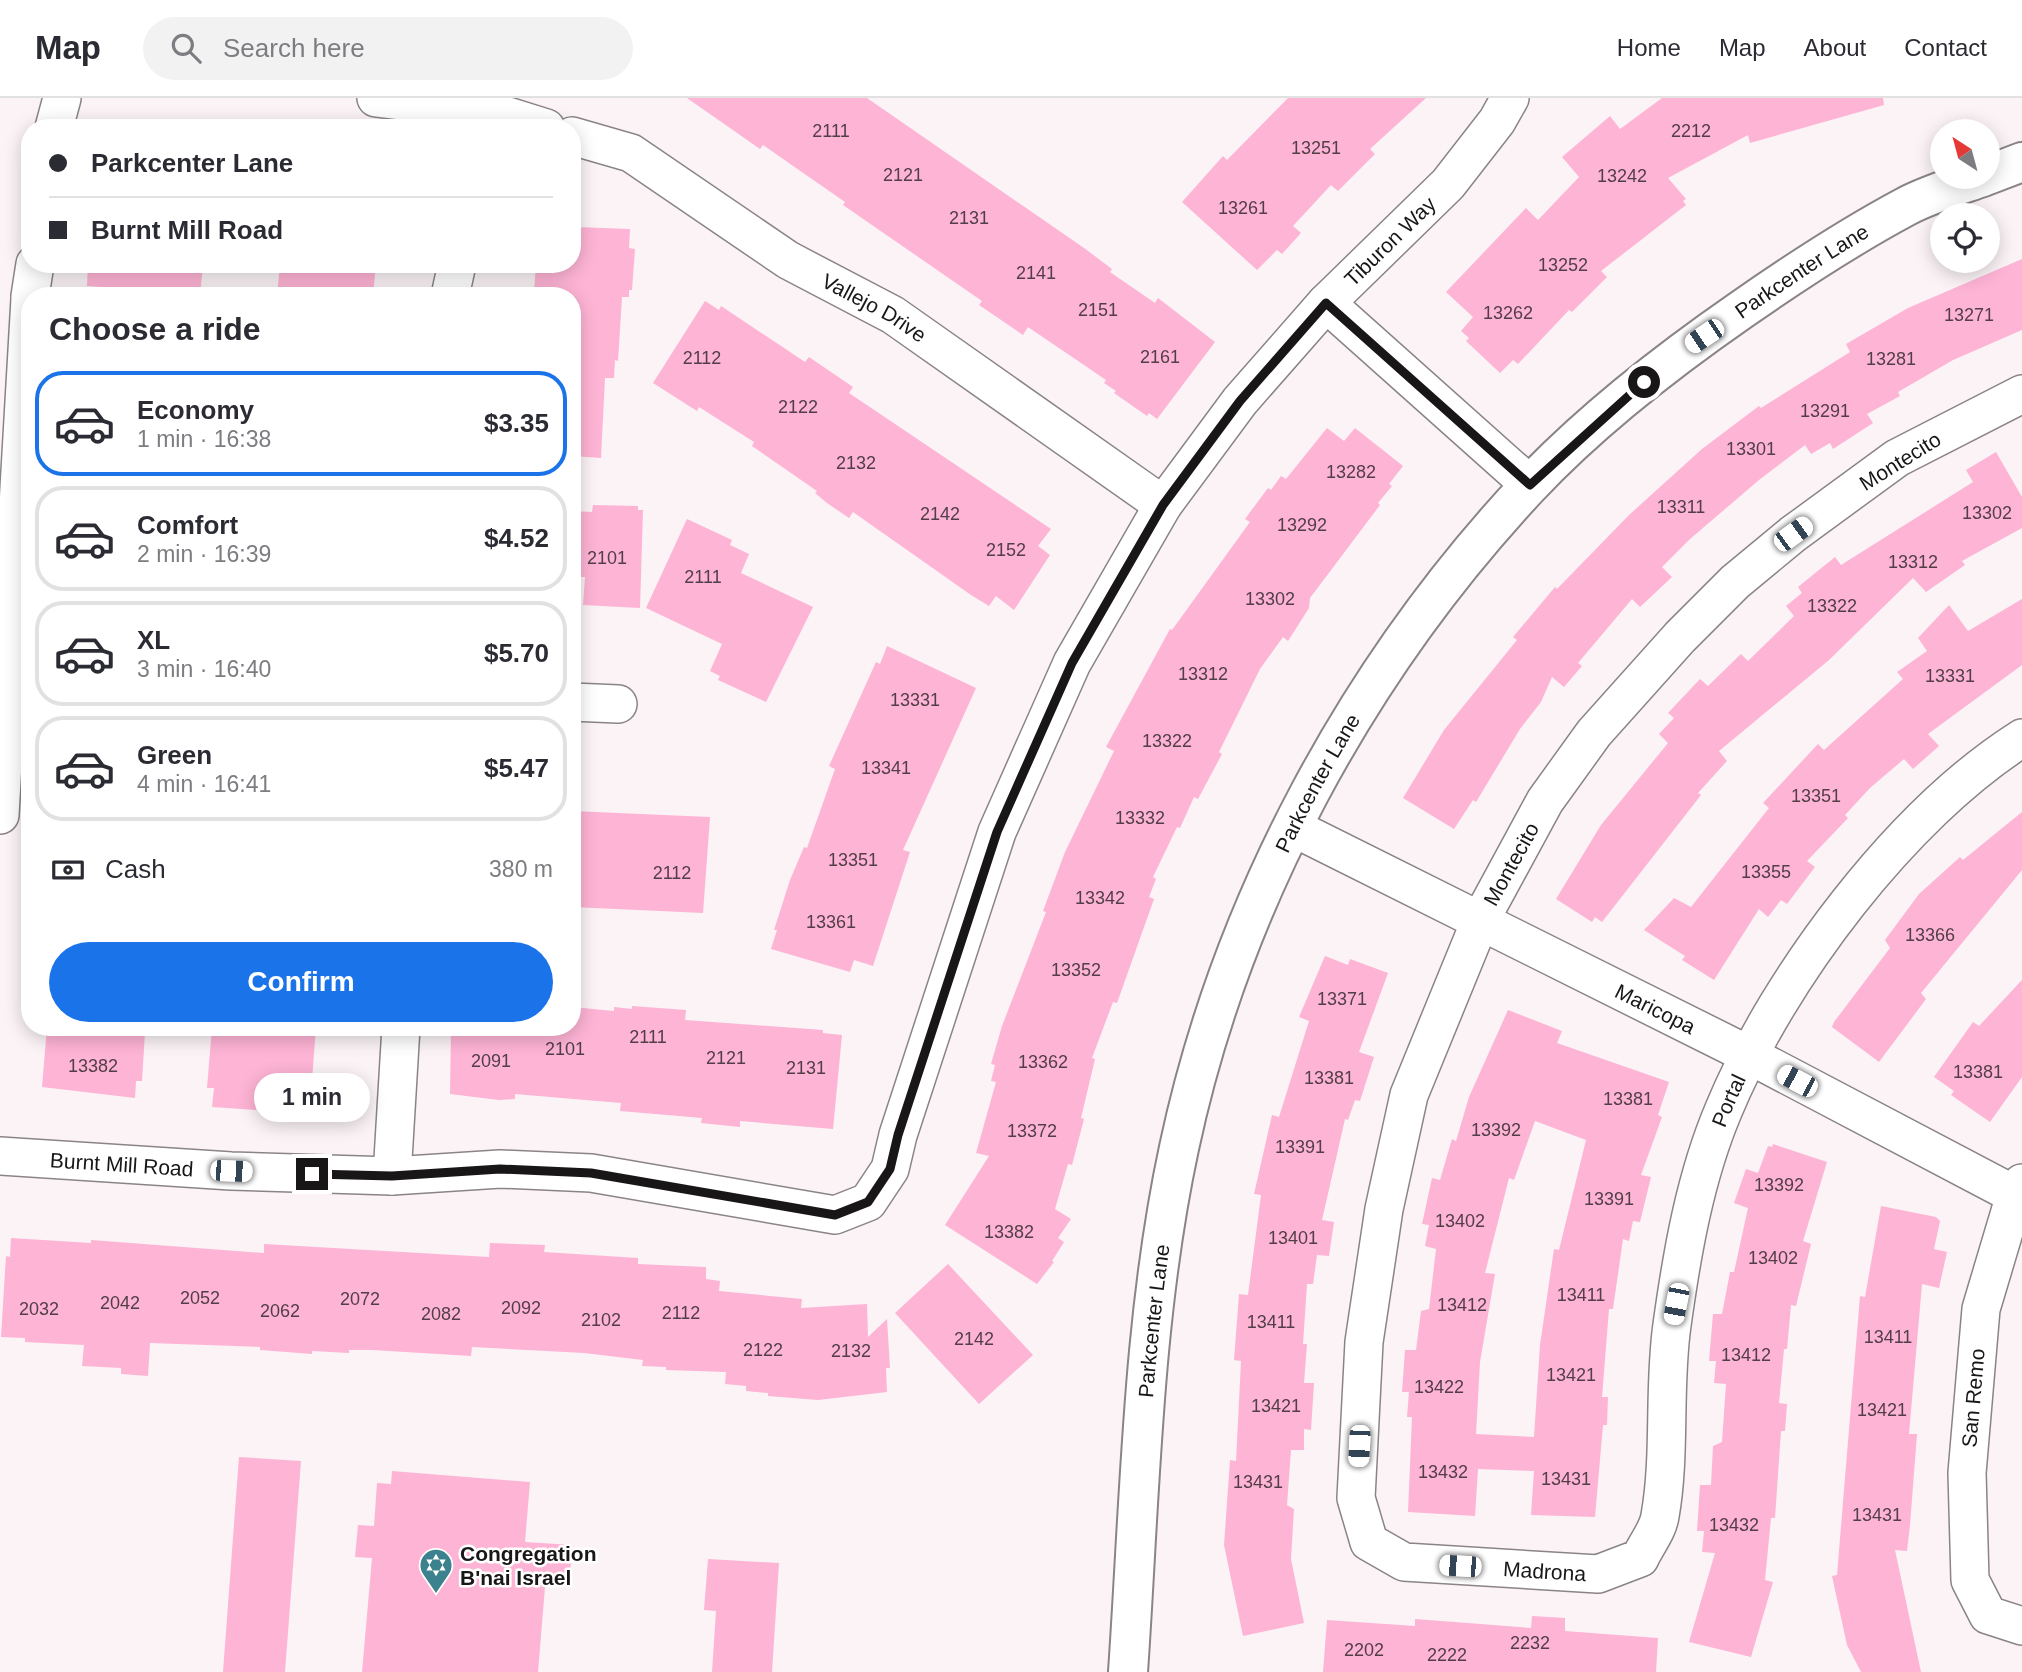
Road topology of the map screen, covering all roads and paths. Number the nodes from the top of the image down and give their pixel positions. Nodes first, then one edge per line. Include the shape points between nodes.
1 (62, 98) edge
2 (376, 98) edge
3 (1510, 98) edge
4 (56, 119) edge
5 (490, 119) edge
6 (581, 139) edge
7 (2022, 162) edge
8 (2000, 170) edge
9 (1951, 189) edge
10 (1326, 303) junction
11 (2022, 394) edge
12 (21, 452) edge
13 (1530, 485) junction
14 (1163, 505) junction
15 (581, 702) edge
16 (618, 704) dead end
17 (2022, 738) edge
18 (0, 815) edge
19 (1294, 828) junction
20 (1480, 919) junction
21 (400, 1036) edge
22 (1749, 1055) junction
23 (0, 1156) edge
24 (392, 1176) junction
25 (2019, 1189) edge
26 (868, 1202) joint
27 (1369, 1542) joint
28 (1640, 1558) joint
29 (2005, 1621) edge
30 (1128, 1672) edge

1 - 4 street
2 - 5 street
3 - 10 street, Tiburon Way via 1448,184
6 - 14 street, Vallejo Drive via 631,153 788,260 894,315
7 - 8 street
9 - 13 street, Parkcenter Lane via 1909,205 1788,277 1682,351 1605,414
10 - 13 street
10 - 14 street, Tiburon Way via 1240,401
11 - 20 street, Montecito via 1897,458 1735,582 1594,733 1545,801
12 - 18 street
13 - 19 street, Parkcenter Lane via 1409,631 1329,757
14 - 26 street, Tiburon Way via 1072,663 997,832 890,1169
15 - 16 street
17 - 22 street, Portal via 1925,818 1871,875 1825,932
19 - 20 street, Maricopa
19 - 30 street, Parkcenter Lane via 1265,885 1204,1046 1178,1150 1147,1380
20 - 22 street, Maricopa
20 - 27 street, Montecito via 1409,1095 1384,1209 1364,1342 1356,1485
21 - 24 street
22 - 25 street, Maricopa
22 - 28 street, Portal via 1723,1110 1697,1188 1671,1327 1660,1518
23 - 24 street, Burnt Mill Road
24 - 26 street, Burnt Mill Road via 500,1169 591,1173 835,1215
25 - 29 street, San Remo via 1981,1309 1967,1473 1970,1580
27 - 28 street, Madrona via 1404,1562 1598,1574

